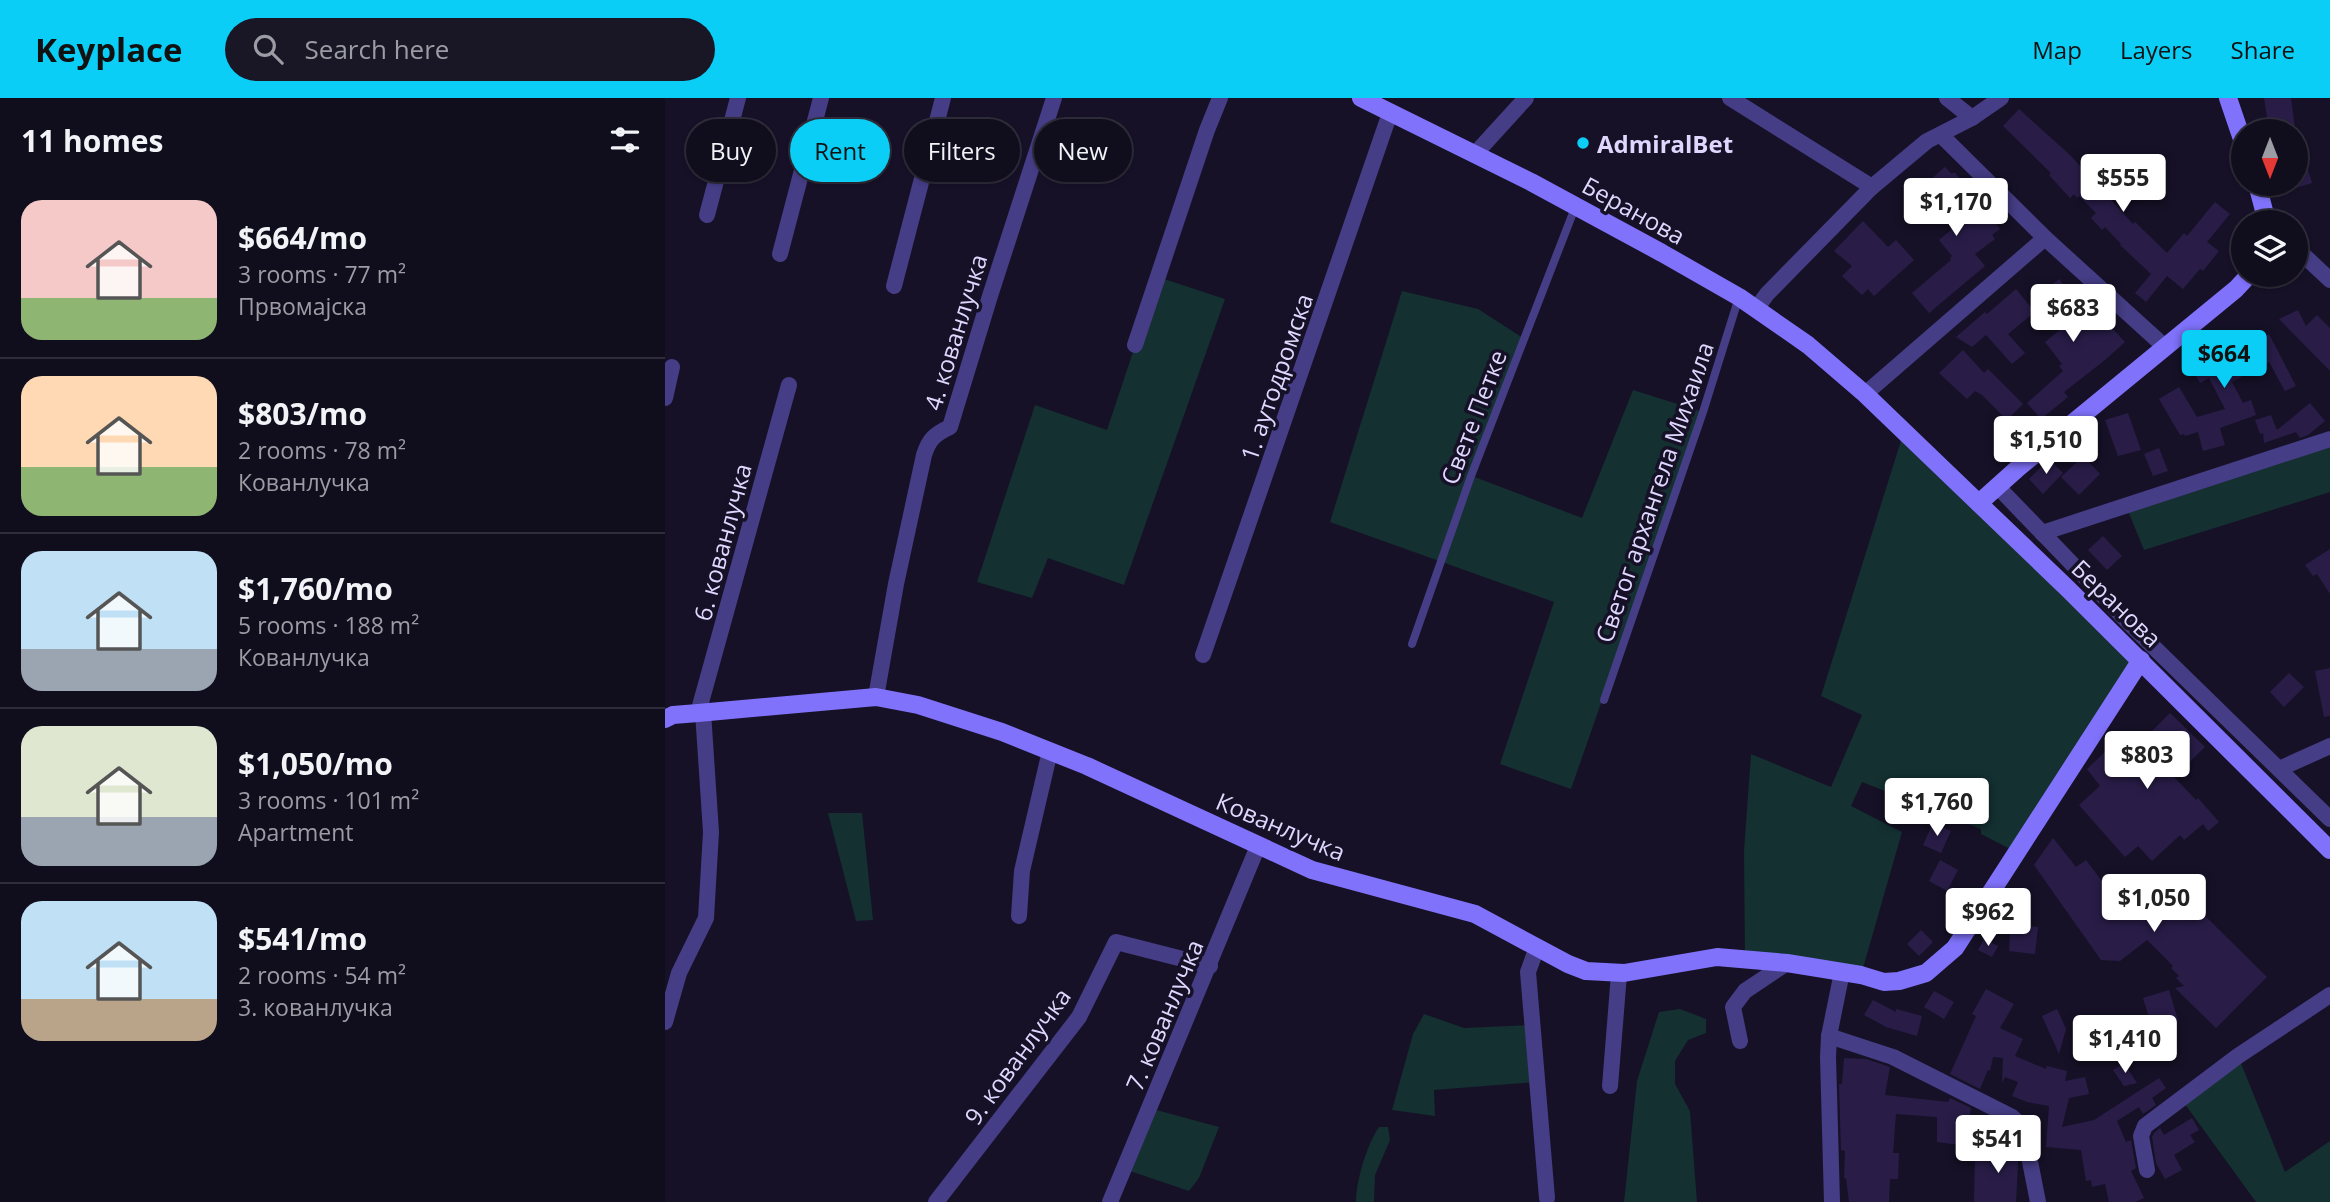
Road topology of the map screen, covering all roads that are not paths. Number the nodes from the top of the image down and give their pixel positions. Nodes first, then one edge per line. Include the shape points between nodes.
1 (738, 98) edge
2 (821, 98) edge
3 (943, 98) edge
4 (1054, 98) edge
5 (1220, 98) edge
6 (1362, 98) edge
7 (1526, 98) edge
8 (1730, 98) edge
9 (1947, 98) edge
10 (2001, 98) edge
11 (2228, 98) edge
12 (1390, 113) junction
13 (2235, 119) edge
14 (1969, 120) junction
15 (1942, 135) junction
16 (1475, 154) junction
17 (1963, 157) junction
18 (1872, 187) junction
19 (1576, 205) junction
20 (706, 215) dead end
21 (2045, 238) junction
22 (780, 254) dead end
23 (2308, 260) edge
24 (2330, 281) edge
25 (894, 286) dead end
26 (2238, 287) edge
27 (1739, 297) junction
28 (1756, 309) junction
29 (1135, 345) dead end
30 (2165, 347) junction
31 (672, 367) dead end
32 (789, 384) dead end
33 (1865, 394) junction
34 (665, 398) edge
35 (2330, 439) edge
36 (1997, 486) junction
37 (1979, 503) junction
38 (2042, 533) junction
39 (1412, 644) dead end
40 (1203, 655) dead end
41 (2141, 660) junction
42 (876, 697) junction
43 (1604, 700) dead end
44 (701, 712) junction
45 (668, 714) edge
46 (2330, 746) edge
47 (1050, 751) junction
48 (2279, 769) junction
49 (2330, 819) edge
50 (1258, 846) junction
51 (2330, 850) edge
52 (1019, 916) dead end
53 (1537, 947) junction
54 (1787, 963) junction
55 (1210, 966) junction
56 (1842, 972) junction
57 (1619, 974) junction
58 (2330, 995) edge
59 (665, 1022) edge
60 (1829, 1036) junction
61 (1740, 1041) dead end
62 (1610, 1086) dead end
63 (2147, 1170) dead end
64 (1547, 1198) dead end
65 (936, 1202) edge
66 (1110, 1202) edge
67 (1832, 1202) edge
68 (2039, 1202) edge

1 - 20 street
2 - 22 street
3 - 25 street
4 - 42 street, 4. кованлучка via 950,427 928,441
5 - 29 street
6 - 12 main road, Беранова
7 - 16 street
8 - 18 street
9 - 14 street
10 - 14 street
11 - 13 main road
12 - 16 main road, Беранова
12 - 40 street, 1. аутодромска
14 - 15 street
14 - 17 street via 1963,133
15 - 17 street
15 - 18 street via 1927,141
16 - 19 main road, Беранова
17 - 21 street
18 - 28 street
19 - 27 main road, Беранова
19 - 39 lane, Свете Петке via 1471,476
21 - 30 street
21 - 33 street
23 - 24 street
26 - 30 main road
27 - 28 main road, Беранова
27 - 43 lane, Светог архангела Михаила
28 - 33 main road, Беранова via 1808,345
30 - 36 main road
31 - 34 street
32 - 44 street, 6. кованлучка
33 - 37 main road, Беранова
35 - 38 street
36 - 37 main road
36 - 38 street, Беранова
37 - 41 main road, Беранова
38 - 48 street, Беранова
41 - 51 main road, Беранова
41 - 56 main road, Кованлучка via 1949,954 1912,979 1884,982
42 - 44 main road, Кованлучка
42 - 47 main road, Кованлучка via 918,705
44 - 45 main road, Кованлучка
44 - 59 street, 6. кованлучка via 711,832 706,918 679,973
46 - 48 street
47 - 50 main road, Кованлучка
47 - 52 street via 1022,871
48 - 49 street, Беранова
50 - 53 main road, Кованлучка via 1312,870 1475,914
50 - 55 street, 7. кованлучка
53 - 57 main road, Кованлучка via 1586,971
53 - 64 street via 1528,972
54 - 56 main road, Кованлучка
54 - 57 main road, Кованлучка via 1717,957
54 - 61 street via 1745,991 1733,1007
55 - 65 street, 9. кованлучка via 1116,942 1079,1017
55 - 66 street, 7. кованлучка
56 - 60 street
57 - 62 street
58 - 63 street via 2145,1126 2141,1136
60 - 67 street
60 - 68 street via 1893,1057 2012,1117 2024,1131

